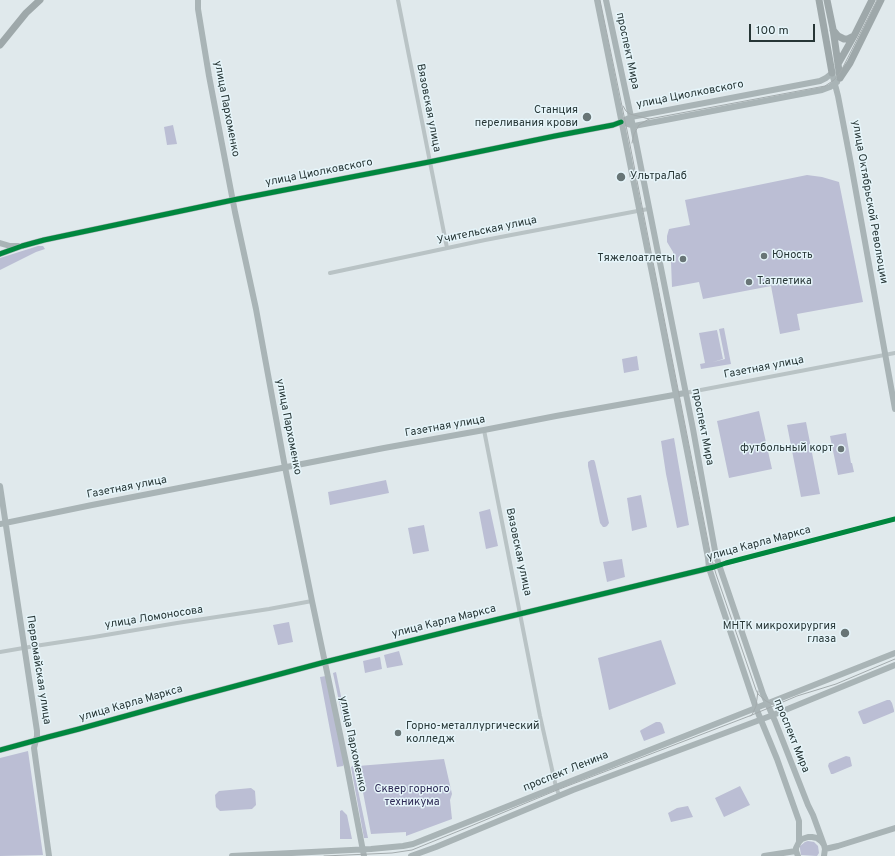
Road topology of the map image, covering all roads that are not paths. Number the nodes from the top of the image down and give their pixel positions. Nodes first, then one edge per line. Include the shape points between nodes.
1 (40, 0) edge
2 (198, 0) edge
3 (398, 0) edge
4 (597, 0) edge
5 (606, 0) edge
6 (819, 0) edge
7 (827, 0) edge
8 (872, 0) edge
9 (881, 0) edge
10 (833, 29) junction
11 (855, 34) junction
12 (0, 45) edge
13 (838, 64) junction
14 (832, 73) junction
15 (840, 78) junction
16 (835, 84) junction
17 (630, 117) junction
18 (621, 122) junction
19 (632, 127) junction
20 (429, 162) junction
21 (233, 200) junction
22 (648, 209) junction
23 (639, 211) junction
24 (0, 243) edge
25 (22, 246) junction
26 (447, 248) junction
27 (0, 254) edge
28 (330, 273) dead end
29 (895, 353) edge
30 (885, 355) junction
31 (685, 393) junction
32 (675, 395) junction
33 (895, 409) edge
34 (484, 430) junction
35 (286, 468) junction
36 (0, 486) edge
37 (895, 519) edge
38 (3, 524) edge
39 (719, 565) junction
40 (709, 568) junction
41 (312, 601) junction
42 (520, 614) junction
43 (24, 648) junction
44 (0, 652) edge
45 (895, 653) edge
46 (325, 662) junction
47 (895, 665) edge
48 (767, 704) junction
49 (756, 708) junction
50 (773, 715) junction
51 (761, 720) junction
52 (36, 740) junction
53 (0, 750) edge
54 (556, 787) junction
55 (560, 796) junction
56 (895, 828) edge
57 (799, 842) junction
58 (825, 852) edge
59 (364, 853) edge
60 (797, 854) edge
61 (49, 856) edge
62 (232, 856) edge
63 (411, 856) edge
64 (764, 856) edge

1 - 12 main road
2 - 21 main road, улица Пархоменко via 209,76
3 - 20 street, Вязовская улица
4 - 18 main road, проспект Мира
5 - 17 main road, проспект Мира
6 - 14 main road, улица Октябрьской Революции
7 - 10 main road
8 - 11 main road, улица Циолковского
9 - 15 main road, улица Циолковского
10 - 11 main road via 844,39
10 - 13 main road
11 - 13 main road, улица Циолковского
13 - 14 street, улица Циолковского
13 - 15 main road
14 - 16 main road, улица Октябрьской Революции
14 - 17 main road, улица Циолковского via 820,81
15 - 16 main road, улица Циолковского
16 - 19 main road, улица Циолковского via 822,90
16 - 30 main road, улица Октябрьской Революции
17 - 18 main road, улица Циолковского
17 - 19 main road, проспект Мира
18 - 19 main road
18 - 20 main road, улица Циолковского
18 - 23 main road, проспект Мира
19 - 22 main road, проспект Мира
20 - 21 main road, улица Циолковского
20 - 26 street, Вязовская улица
21 - 25 main road, улица Циолковского
21 - 35 main road, улица Пархоменко
22 - 23 street, Учительская улица
22 - 31 main road, проспект Мира
23 - 26 street, Учительская улица
23 - 32 main road, проспект Мира
24 - 25 main road, улица Циолковского
25 - 27 main road, улица Циолковского
26 - 28 street, Учительская улица
29 - 30 street, Газетная улица
30 - 31 street, Газетная улица
30 - 33 main road, улица Октябрьской Революции
31 - 32 main road, Газетная улица
31 - 39 main road, проспект Мира
32 - 34 main road, Газетная улица
32 - 40 main road, проспект Мира
34 - 35 main road, Газетная улица
34 - 42 street, Вязовская улица
35 - 38 main road, Газетная улица
35 - 41 main road, улица Пархоменко
36 - 38 main road, Первомайская улица
37 - 39 street, улица Карла Маркса
38 - 43 main road, Первомайская улица
39 - 40 main road, улица Карла Маркса
39 - 48 main road, проспект Мира
40 - 42 main road, улица Карла Маркса
40 - 49 main road, проспект Мира
41 - 43 street, улица Ломоносова
41 - 46 main road, улица Пархоменко
42 - 46 main road, улица Карла Маркса
42 - 54 street, Вязовская улица
43 - 44 street, улица Ломоносова
43 - 52 main road, Первомайская улица via 37,731
45 - 48 main road, проспект Ленина
46 - 52 main road, улица Карла Маркса
46 - 59 main road, улица Пархоменко
47 - 50 main road, проспект Ленина
48 - 49 main road, проспект Ленина
48 - 50 main road, проспект Мира
49 - 51 main road, проспект Мира
49 - 54 main road, проспект Ленина
50 - 51 main road, проспект Ленина
50 - 58 main road, проспект Мира
51 - 55 main road, проспект Ленина
51 - 57 main road, проспект Мира via 799,821
52 - 53 main road, улица Карла Маркса
52 - 61 main road, Первомайская улица via 34,748
54 - 55 street, Вязовская улица
54 - 59 main road, проспект Ленина via 413,844
55 - 63 main road, проспект Ленина
56 - 58 main road
57 - 58 main road via 808,837 817,838
57 - 60 main road, проспект Мира
59 - 62 main road, проспект Ленина
60 - 64 main road

